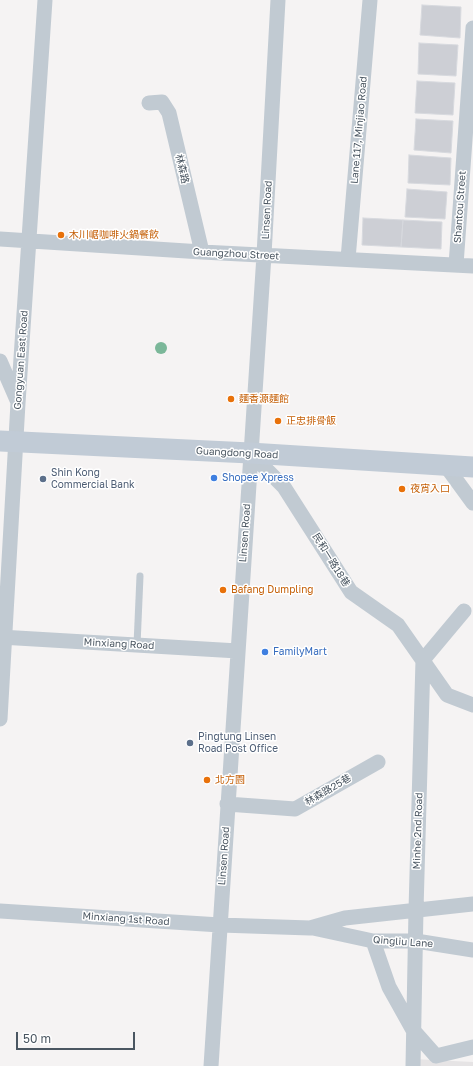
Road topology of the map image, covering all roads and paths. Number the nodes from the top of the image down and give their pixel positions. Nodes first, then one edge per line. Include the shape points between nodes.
1 (45, 0) edge
2 (278, 0) edge
3 (370, 0) edge
4 (473, 28) edge
5 (149, 102) dead end
6 (0, 238) edge
7 (29, 241) junction
8 (202, 252) junction
9 (264, 255) junction
10 (348, 259) junction
11 (456, 266) junction
12 (473, 266) edge
13 (0, 361) edge
14 (18, 403) junction
15 (8, 442) edge
16 (250, 453) junction
17 (446, 466) junction
18 (473, 467) edge
19 (473, 503) edge
20 (140, 576) dead end
21 (464, 610) dead end
22 (2, 637) edge
23 (137, 645) junction
24 (238, 651) junction
25 (423, 660) junction
26 (473, 705) edge
27 (0, 719) edge
28 (378, 762) dead end
29 (227, 804) junction
30 (473, 904) edge
31 (416, 910) junction
32 (0, 911) edge
33 (220, 925) junction
34 (310, 928) junction
35 (373, 941) junction
36 (416, 941) junction
37 (473, 950) edge
38 (413, 1030) junction
39 (473, 1047) edge
40 (211, 1066) edge
41 (413, 1066) edge

1 - 7 street, Gongyuan East Road
2 - 9 street, Linsen Road
3 - 10 street, Lane 117, Minjiao Road
4 - 11 street, Shantou Street
5 - 8 street, 林森路 via 162,102 169,113
6 - 7 street, Guangzhou Street
7 - 8 street, Guangzhou Street
7 - 14 street, Gongyuan East Road
8 - 9 street, Guangzhou Street
9 - 10 street, Guangzhou Street
9 - 16 street, Linsen Road
10 - 11 street, Guangzhou Street
11 - 12 street, Guangzhou Street
13 - 14 street
14 - 15 street, Gongyuan East Road
15 - 16 street, Guangdong Road
15 - 22 street, Gongyuan East Road
16 - 17 street, Guangdong Road
16 - 24 street, Linsen Road
16 - 25 street, 民和一路18巷 via 284,487 351,592 398,625
17 - 18 street, Guangdong Road
17 - 19 street
20 - 23 lane
21 - 25 street
22 - 23 street, Minxiang Road
22 - 27 street, Gongyuan East Road
23 - 24 street, Minxiang Road
24 - 29 street, Linsen Road
25 - 26 street, 民和一路18巷 via 447,695
25 - 31 street, Minhe 2nd Road
28 - 29 street, 林森路25巷 via 295,809
29 - 33 street, Linsen Road
30 - 31 street
31 - 34 street via 345,918
31 - 36 street, Minhe 2nd Road
32 - 33 street, Minxiang 1st Road
33 - 34 street, Minxiang 1st Road
33 - 40 street, Linsen Road
34 - 35 street, Qingliu Lane
35 - 36 street, Qingliu Lane
35 - 38 street via 389,987
36 - 37 street, Qingliu Lane
36 - 38 street, Minhe 2nd Road
38 - 39 street via 436,1056
38 - 41 street, Minhe 2nd Road

